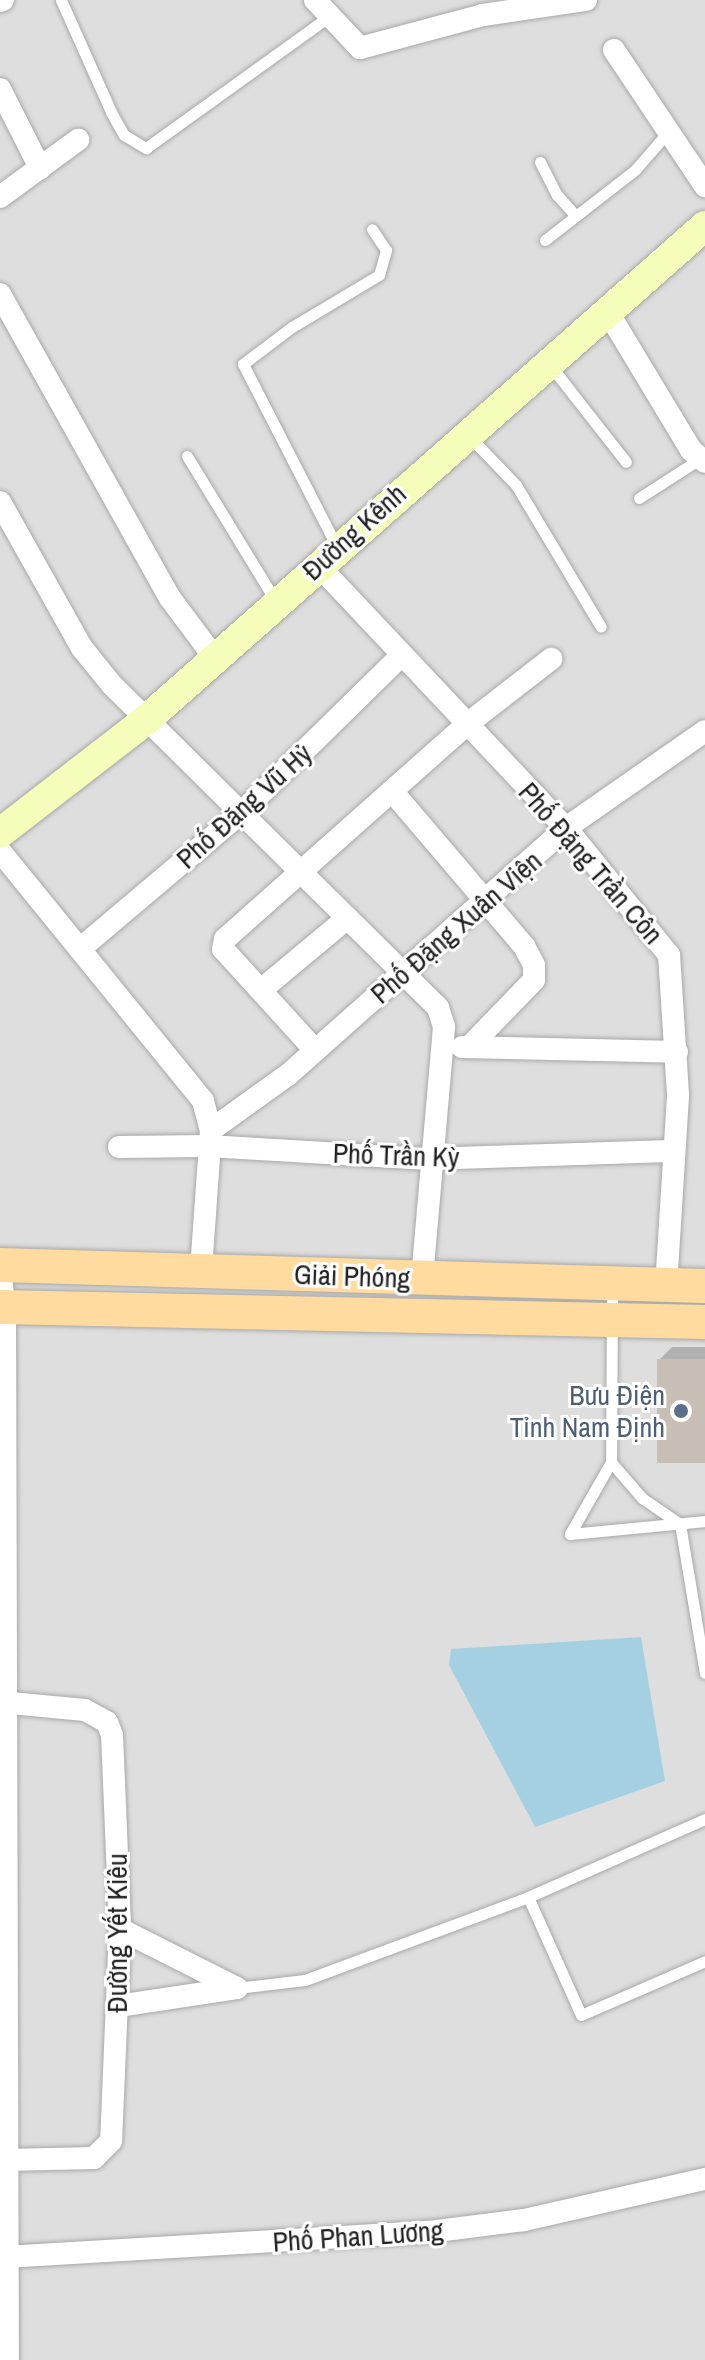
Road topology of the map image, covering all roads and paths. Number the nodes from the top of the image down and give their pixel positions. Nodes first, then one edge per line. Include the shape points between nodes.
1 (61, 0) edge
2 (571, 1) edge
3 (321, 8) edge
4 (614, 50) dead end
5 (0, 89) edge
6 (668, 132) junction
7 (78, 140) dead end
8 (540, 162) dead end
9 (40, 168) junction
10 (705, 186) edge
11 (0, 197) edge
12 (576, 216) junction
13 (705, 226) edge
14 (372, 229) dead end
15 (545, 240) dead end
16 (0, 294) edge
17 (606, 309) junction
18 (547, 362) junction
19 (466, 433) junction
20 (187, 456) dead end
21 (701, 461) edge
22 (626, 462) dead end
23 (639, 498) dead end
24 (0, 502) edge
25 (327, 555) junction
26 (276, 602) junction
27 (601, 627) dead end
28 (214, 657) junction
29 (400, 657) junction
30 (551, 659) dead end
31 (146, 720) junction
32 (466, 725) junction
33 (705, 731) edge
34 (392, 791) junction
35 (241, 813) junction
36 (566, 828) junction
37 (0, 833) edge
38 (0, 851) edge
39 (298, 874) junction
40 (487, 902) junction
41 (345, 920) junction
42 (81, 948) junction
43 (402, 976) junction
44 (261, 990) junction
45 (442, 1047) junction
46 (469, 1047) junction
47 (314, 1049) junction
48 (677, 1052) junction
49 (210, 1138) junction
50 (119, 1147) dead end
51 (674, 1151) junction
52 (429, 1159) junction
53 (0, 1265) edge
54 (201, 1271) junction
55 (0, 1272) edge
56 (422, 1278) junction
57 (612, 1285) junction
58 (666, 1286) junction
59 (705, 1286) edge
60 (2, 1307) edge
61 (614, 1319) junction
62 (705, 1322) edge
63 (611, 1462) junction
64 (705, 1521) edge
65 (680, 1524) junction
66 (705, 1673) edge
67 (2, 1702) edge
68 (705, 1819) edge
69 (528, 1897) junction
70 (120, 1929) junction
71 (705, 1961) edge
72 (237, 1988) junction
73 (118, 2006) junction
74 (5, 2160) junction
75 (705, 2179) edge
76 (4, 2260) edge
77 (8, 2360) edge

1 - 3 lane via 124,135 146,148
2 - 3 street via 483,15 360,48
4 - 6 street
5 - 9 street
6 - 10 street
6 - 12 lane via 635,170
7 - 9 street
8 - 12 lane via 557,195
9 - 11 street
12 - 15 lane
13 - 17 street, Đường Kênh
14 - 25 lane via 386,250 379,275 292,327 243,364
16 - 28 street via 170,598
17 - 18 street, Đường Kênh
17 - 21 street
18 - 19 street, Đường Kênh
18 - 22 lane
19 - 25 street, Đường Kênh
19 - 27 lane via 516,485
20 - 26 lane
21 - 23 lane
24 - 31 street via 82,648
25 - 26 street, Đường Kênh
25 - 29 street, Phố Đặng Trần Côn
26 - 28 street, Đường Kênh
28 - 31 street, Đường Kênh
29 - 32 street, Phố Đặng Trần Côn
29 - 35 street, Phố Đặng Vũ Hỷ
30 - 32 street
31 - 35 street
31 - 37 street, Đường Kênh
32 - 34 street
32 - 36 street, Phố Đặng Trần Côn
33 - 36 street, Phố Đặng Xuân Viện
34 - 39 street
34 - 40 street
35 - 39 street
35 - 42 street, Phố Đặng Vũ Hỷ
36 - 40 street, Phố Đặng Xuân Viện
36 - 48 street, Phố Đặng Trần Côn via 669,955
38 - 42 street
39 - 41 street
39 - 44 street via 225,939 223,949
40 - 43 street, Phố Đặng Xuân Viện
40 - 46 street via 524,946 534,980
41 - 43 street
41 - 44 street
42 - 49 street via 203,1101
43 - 45 street via 438,1008 444,1027
43 - 47 street, Phố Đặng Xuân Viện
44 - 47 street
45 - 46 street
45 - 52 street
46 - 48 street
47 - 49 street, Phố Đặng Xuân Viện
48 - 51 street, Phố Đặng Trần Côn
49 - 50 street, Phố Trần Kỳ
49 - 52 street, Phố Trần Kỳ
49 - 54 street
51 - 52 street, Phố Trần Kỳ
51 - 58 street, Phố Đặng Trần Côn
52 - 56 street
53 - 54 main road, Giải Phóng
54 - 56 main road, Giải Phóng
55 - 60 street
56 - 57 main road, Giải Phóng
57 - 58 main road, Giải Phóng
57 - 61 lane
58 - 59 main road, Giải Phóng
60 - 61 main road, Giải Phóng
60 - 67 street
61 - 62 main road, Giải Phóng
61 - 63 lane
63 - 65 lane via 642,1498
63 - 65 lane via 570,1534
64 - 65 lane
65 - 66 lane
67 - 70 street, Đường Yết Kiêu via 85,1710 107,1722 112,1735
67 - 74 street
68 - 69 lane
69 - 71 lane via 581,2015
69 - 72 lane via 305,1980
70 - 72 street
70 - 73 street, Đường Yết Kiêu
72 - 73 street
73 - 74 street, Đường Yết Kiêu via 114,2130 105,2151 94,2158
74 - 76 street
75 - 76 street, Phố Phan Lương via 524,2220 429,2232
76 - 77 street

